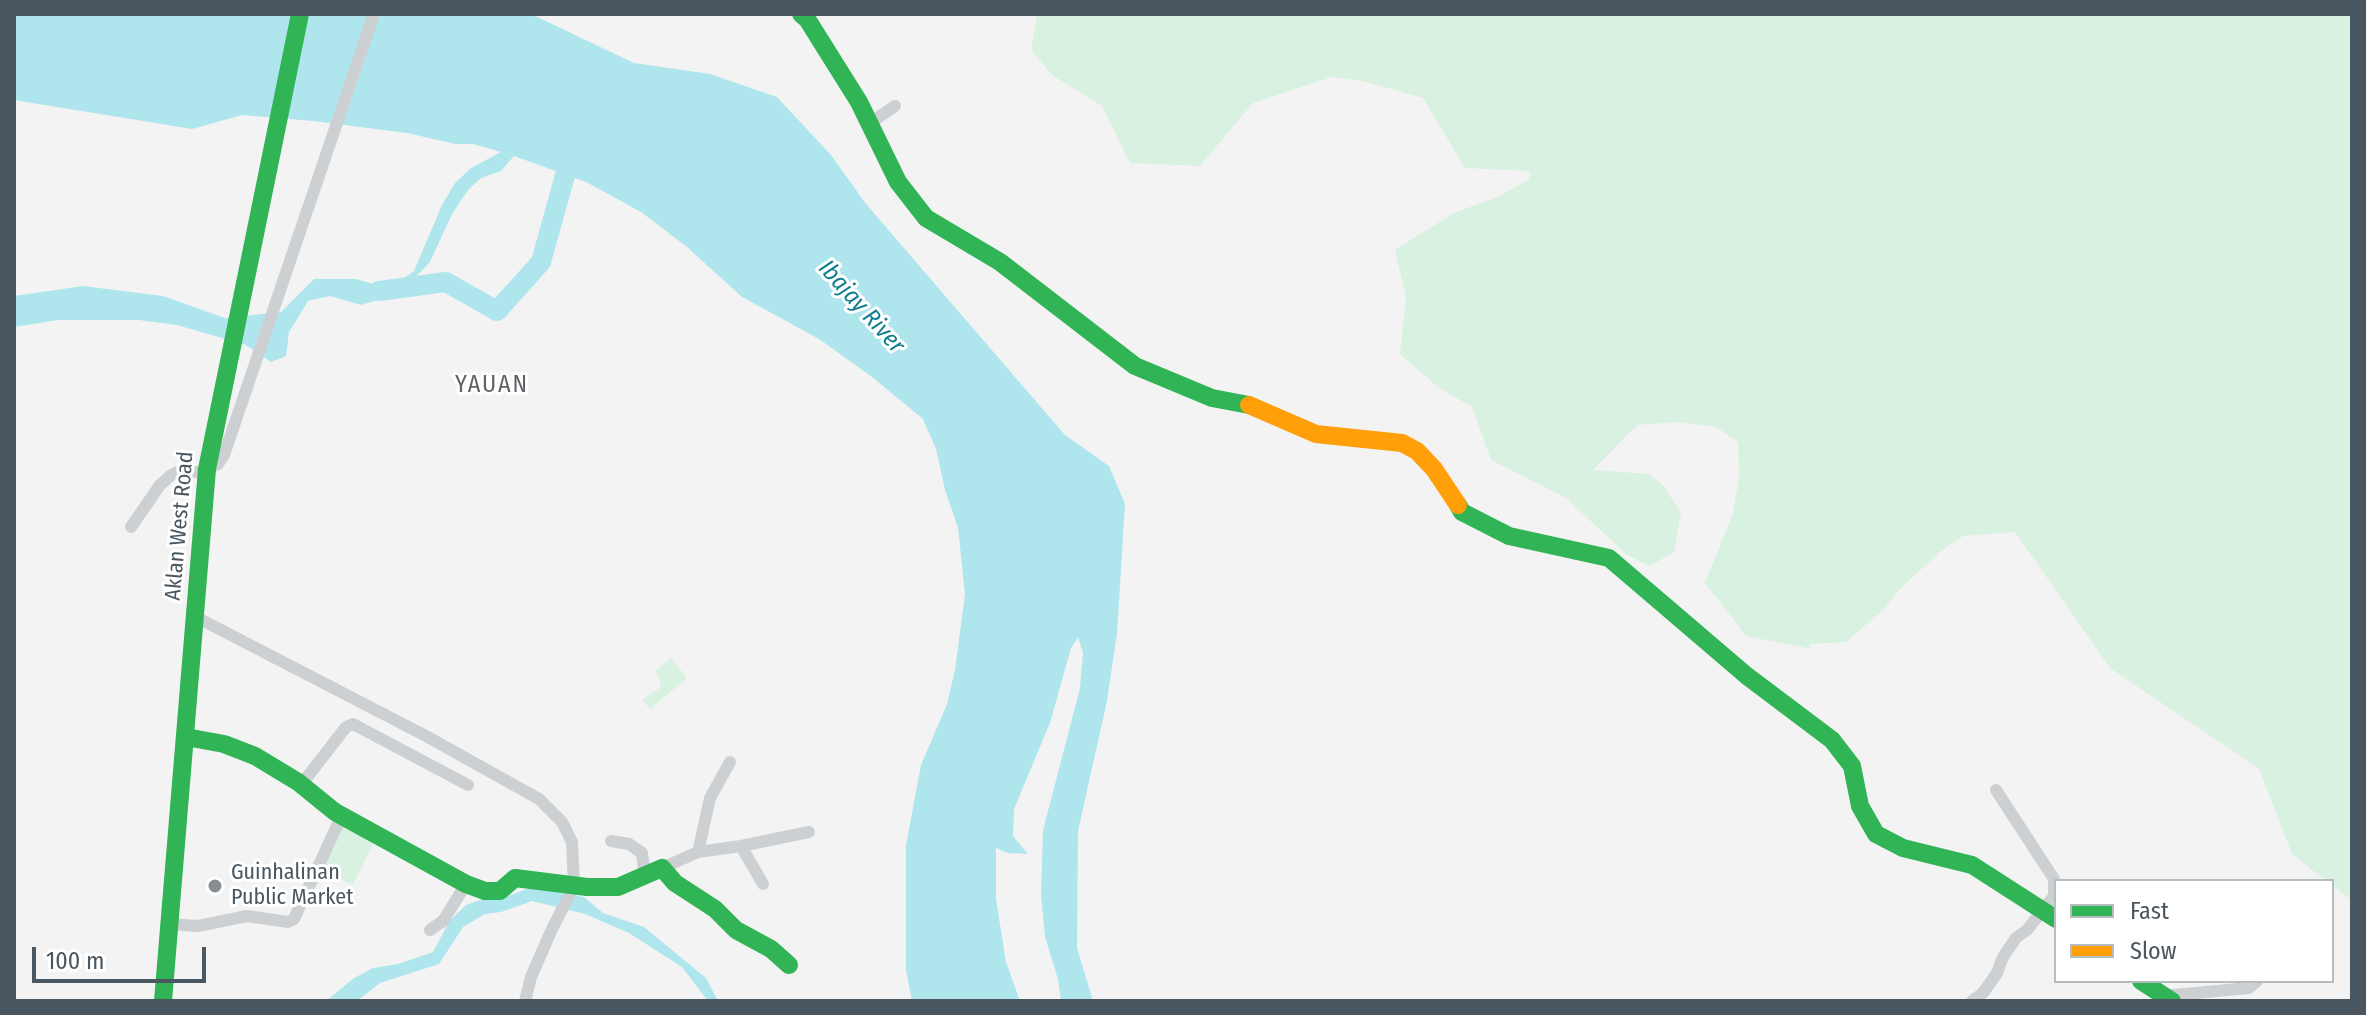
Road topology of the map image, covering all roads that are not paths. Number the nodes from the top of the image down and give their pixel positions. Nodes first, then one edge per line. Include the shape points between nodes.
1 (300, 14) edge
2 (374, 14) edge
3 (801, 14) edge
4 (895, 106) dead end
5 (870, 123) junction
6 (206, 470) junction
7 (131, 527) dead end
8 (196, 617) junction
9 (186, 737) junction
10 (730, 762) dead end
11 (301, 785) junction
12 (468, 785) dead end
13 (1996, 790) dead end
14 (342, 815) junction
15 (809, 832) dead end
16 (611, 841) dead end
17 (741, 846) junction
18 (698, 852) junction
19 (662, 868) junction
20 (645, 877) junction
21 (466, 884) junction
22 (763, 884) dead end
23 (574, 886) junction
24 (2050, 915) edge
25 (169, 924) junction
26 (430, 930) dead end
27 (789, 965) dead end
28 (2144, 983) edge
29 (2255, 983) edge
30 (2167, 999) edge
31 (163, 1001) edge
32 (525, 1001) edge
33 (1972, 1001) edge

1 - 6 street, Aklan West Road
2 - 6 street via 255,371 224,455
3 - 5 street
4 - 5 street
5 - 24 street via 898,182 926,218 1000,262 1135,366 1316,434 1402,443 1434,469 1462,512 1509,536 1609,558 1747,676 1832,740 1852,766 1860,806 1876,834 1903,848 1972,865
6 - 7 street via 170,476
6 - 8 street, Aklan West Road
8 - 9 street, Aklan West Road
8 - 23 street via 539,799 562,822 572,842
9 - 11 street via 255,756
9 - 25 street, Aklan West Road
10 - 18 street via 710,798
11 - 12 street via 353,724
11 - 14 street
13 - 24 street via 2054,879
14 - 21 street
14 - 25 street via 294,919 247,916 198,926
15 - 17 street
16 - 20 street via 642,853
17 - 18 street
17 - 22 street
18 - 19 street
19 - 20 street
19 - 27 street via 736,930
20 - 23 street via 618,887
21 - 23 street via 495,893 515,878
21 - 26 street via 443,921
23 - 32 street
24 - 33 street via 2016,938 1997,973
25 - 31 street, Aklan West Road
28 - 30 street
29 - 30 street

